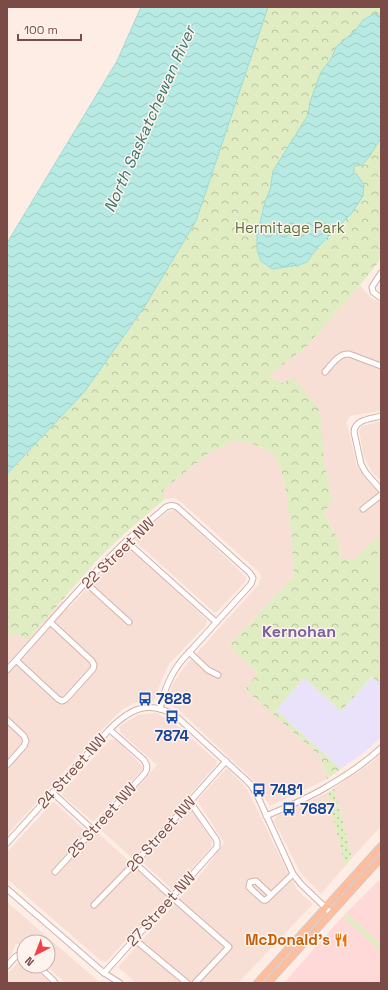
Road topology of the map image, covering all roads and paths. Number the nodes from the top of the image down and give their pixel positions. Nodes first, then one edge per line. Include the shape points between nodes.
1 (381, 274) edge
2 (381, 298) edge
3 (381, 366) edge
4 (325, 372) dead end
5 (381, 416) edge
6 (381, 490) edge
7 (381, 495) edge
8 (363, 510) dead end
9 (126, 541) junction
10 (86, 583) junction
11 (50, 622) junction
12 (129, 622) dead end
13 (216, 622) junction
14 (189, 652) junction
15 (17, 659) junction
16 (7, 670) edge
17 (218, 675) dead end
18 (160, 709) junction
19 (7, 720) edge
20 (110, 730) junction
21 (381, 748) edge
22 (226, 761) junction
23 (7, 765) edge
24 (53, 793) junction
25 (190, 802) junction
26 (266, 816) junction
27 (93, 830) junction
28 (7, 843) edge
29 (381, 846) edge
30 (381, 858) edge
31 (135, 863) junction
32 (55, 872) dead end
33 (293, 874) junction
34 (7, 889) edge
35 (271, 895) dead end
36 (172, 897) junction
37 (94, 905) dead end
38 (326, 907) junction
39 (331, 912) junction
40 (134, 939) junction
41 (16, 957) edge
42 (7, 966) edge
43 (104, 973) junction
44 (47, 974) edge
45 (55, 983) edge
46 (111, 983) edge
47 (120, 983) edge
48 (187, 983) edge
49 (194, 983) edge
50 (257, 983) edge
51 (268, 983) edge

1 - 2 street via 372,289
3 - 4 street via 344,354
5 - 6 street via 362,421 356,425 354,432 361,464
7 - 8 street
9 - 10 street, 22 Street NW
9 - 13 street
9 - 13 street, 22 Street NW via 166,507 177,507 252,576 250,584
10 - 11 street, 22 Street NW
10 - 12 street
11 - 15 street, 22 Street NW
11 - 15 street via 92,660 93,669 62,701
13 - 14 street
14 - 17 street via 208,670
14 - 18 street via 169,680
15 - 16 street, 22 Street NW
18 - 20 street, 24 Street NW via 143,708 132,712
18 - 22 street via 176,716
19 - 23 street via 26,741
20 - 24 street, 24 Street NW
20 - 27 street, 25 Street NW via 144,760 147,767 145,773
21 - 26 street via 366,762 328,787
22 - 25 street, 26 Street NW
22 - 26 street via 250,785
24 - 27 street
24 - 28 street, 24 Street NW
25 - 31 street, 26 Street NW
25 - 36 street, 27 Street NW via 216,839 217,845
26 - 33 street
27 - 32 street, 25 Street NW
29 - 38 main road
30 - 39 main road
31 - 36 street
31 - 37 street, 26 Street NW
33 - 35 street
33 - 38 street
34 - 43 street
36 - 40 street, 27 Street NW
36 - 49 street via 229,947
38 - 39 street
38 - 50 main road
39 - 51 main road
40 - 43 street, 27 Street NW
40 - 48 street
41 - 42 street
43 - 46 street
43 - 47 street
44 - 45 street

